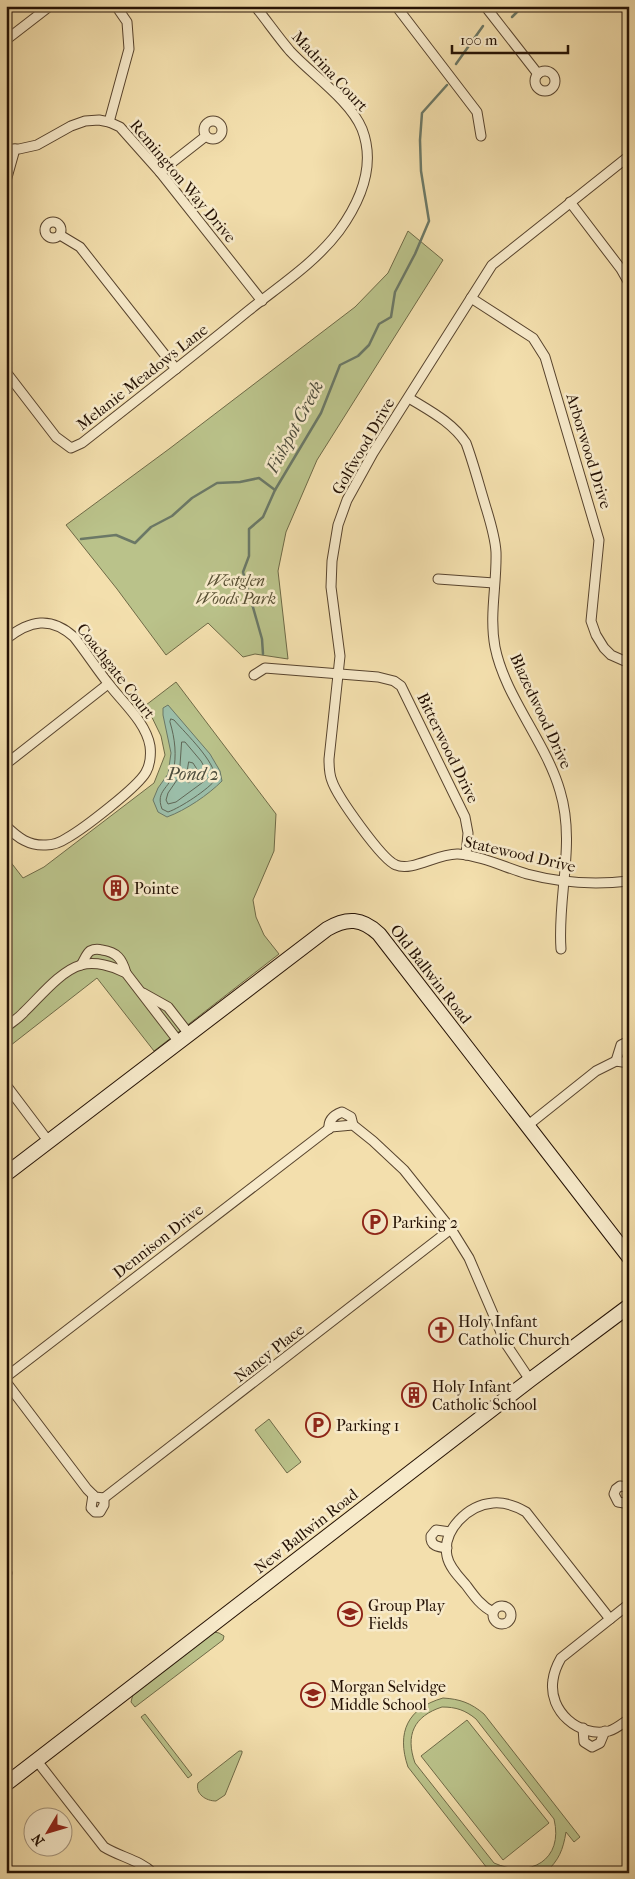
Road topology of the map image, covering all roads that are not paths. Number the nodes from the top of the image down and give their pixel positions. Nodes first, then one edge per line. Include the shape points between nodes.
1 (50, 6) edge
2 (116, 6) edge
3 (255, 6) edge
4 (396, 6) edge
5 (486, 6) edge
6 (6, 40) edge
7 (538, 74) dead end
8 (109, 122) junction
9 (206, 136) dead end
10 (481, 136) dead end
11 (10, 149) edge
12 (629, 156) edge
13 (160, 172) junction
14 (6, 181) edge
15 (570, 202) junction
16 (60, 235) dead end
17 (629, 283) edge
18 (471, 298) junction
19 (262, 300) junction
20 (176, 370) junction
21 (6, 372) edge
22 (409, 398) junction
23 (438, 579) dead end
24 (494, 583) junction
25 (6, 639) edge
26 (629, 663) edge
27 (254, 675) dead end
28 (339, 675) junction
29 (108, 684) junction
30 (6, 764) edge
31 (6, 826) edge
32 (466, 855) junction
33 (407, 867) joint
34 (629, 881) edge
35 (564, 882) junction
36 (561, 949) dead end
37 (81, 965) junction
38 (126, 973) junction
39 (6, 1027) edge
40 (184, 1038) junction
41 (629, 1043) edge
42 (616, 1061) junction
43 (629, 1063) edge
44 (6, 1086) edge
45 (527, 1126) junction
46 (49, 1142) junction
47 (6, 1174) edge
48 (451, 1229) junction
49 (629, 1257) edge
50 (629, 1306) edge
51 (6, 1376) edge
52 (530, 1380) junction
53 (6, 1382) edge
54 (629, 1488) edge
55 (93, 1495) junction
56 (104, 1498) junction
57 (629, 1501) edge
58 (450, 1532) junction
59 (446, 1548) junction
60 (629, 1604) edge
61 (493, 1612) dead end
62 (610, 1619) junction
63 (629, 1719) edge
64 (582, 1728) junction
65 (605, 1731) junction
66 (37, 1761) junction
67 (7, 1784) edge
68 (153, 1873) edge

1 - 6 street
2 - 8 street via 127,22 129,49
3 - 19 street, Madrina Court via 290,51 355,118 365,140 368,166 362,191 340,230 316,255
4 - 10 street via 477,112
5 - 7 street
8 - 11 street, Remington Way Drive via 77,123 37,145
8 - 13 street, Remington Way Drive via 126,132
9 - 13 street
11 - 14 street
12 - 15 street, Golfwood Drive
13 - 19 street, Remington Way Drive
15 - 17 street
15 - 18 street, Golfwood Drive via 492,264
16 - 20 street via 80,247
18 - 22 street, Golfwood Drive
18 - 26 street, Arborwood Drive via 533,338 545,357 599,540 591,621 610,655
19 - 20 street, Melanie Meadows Lane
20 - 21 street, Melanie Meadows Lane via 82,443 71,448 56,437
22 - 24 street, Blazedwood Drive via 445,420 466,443 494,534
22 - 28 street, Golfwood Drive via 359,476 338,525 332,561 332,587 340,644
23 - 24 street
24 - 35 street, Blazedwood Drive via 493,636 500,662 550,764 562,799 567,828
25 - 29 street, Coachgate Court via 34,624 44,622 62,627 74,637
27 - 28 street, Bitterwood Drive via 265,668
28 - 32 street, Bitterwood Drive via 387,679 401,686 465,817 468,832
28 - 33 street, Golfwood Drive via 329,759 332,782 343,802 385,856 396,865
29 - 30 street
29 - 31 street, Coachgate Court via 148,738 149,762 142,778 57,844 27,842
32 - 33 street, Statewood Drive via 445,855
32 - 35 street, Statewood Drive
34 - 35 street, Statewood Drive
35 - 36 street, Blazedwood Drive via 560,914
37 - 38 street via 92,963
37 - 38 street via 89,952 104,950 116,953
37 - 39 street via 41,993 23,1014
38 - 40 street
40 - 45 street, Old Ballwin Road via 327,929 342,922 362,922 378,934
40 - 46 street, Old Ballwin Road
41 - 42 street via 620,1046
42 - 43 street
42 - 45 street via 596,1071
44 - 46 street
45 - 49 street, Old Ballwin Road
46 - 47 street, Old Ballwin Road
48 - 51 street, Dennison Drive via 404,1170 373,1140 353,1125 336,1126
48 - 52 street, Dennison Drive via 469,1258 506,1344
48 - 56 street, Nancy Place
50 - 52 street, New Ballwin Road
52 - 66 street, New Ballwin Road
53 - 55 street, Nancy Place
54 - 57 street via 620,1486 614,1494 618,1502
55 - 56 street
55 - 56 street, Nancy Place via 91,1508 95,1512 100,1512 104,1506
58 - 59 street
58 - 59 street via 436,1530 431,1536 434,1546
58 - 62 street via 463,1517 484,1505 505,1504 519,1508 532,1519
59 - 61 street via 452,1568 483,1607
60 - 62 street
62 - 64 street via 566,1654 555,1669 552,1681 557,1706 572,1724
63 - 65 street
64 - 65 street
64 - 65 street via 584,1742 592,1747 600,1743
66 - 67 street, New Ballwin Road
66 - 68 street via 104,1847

